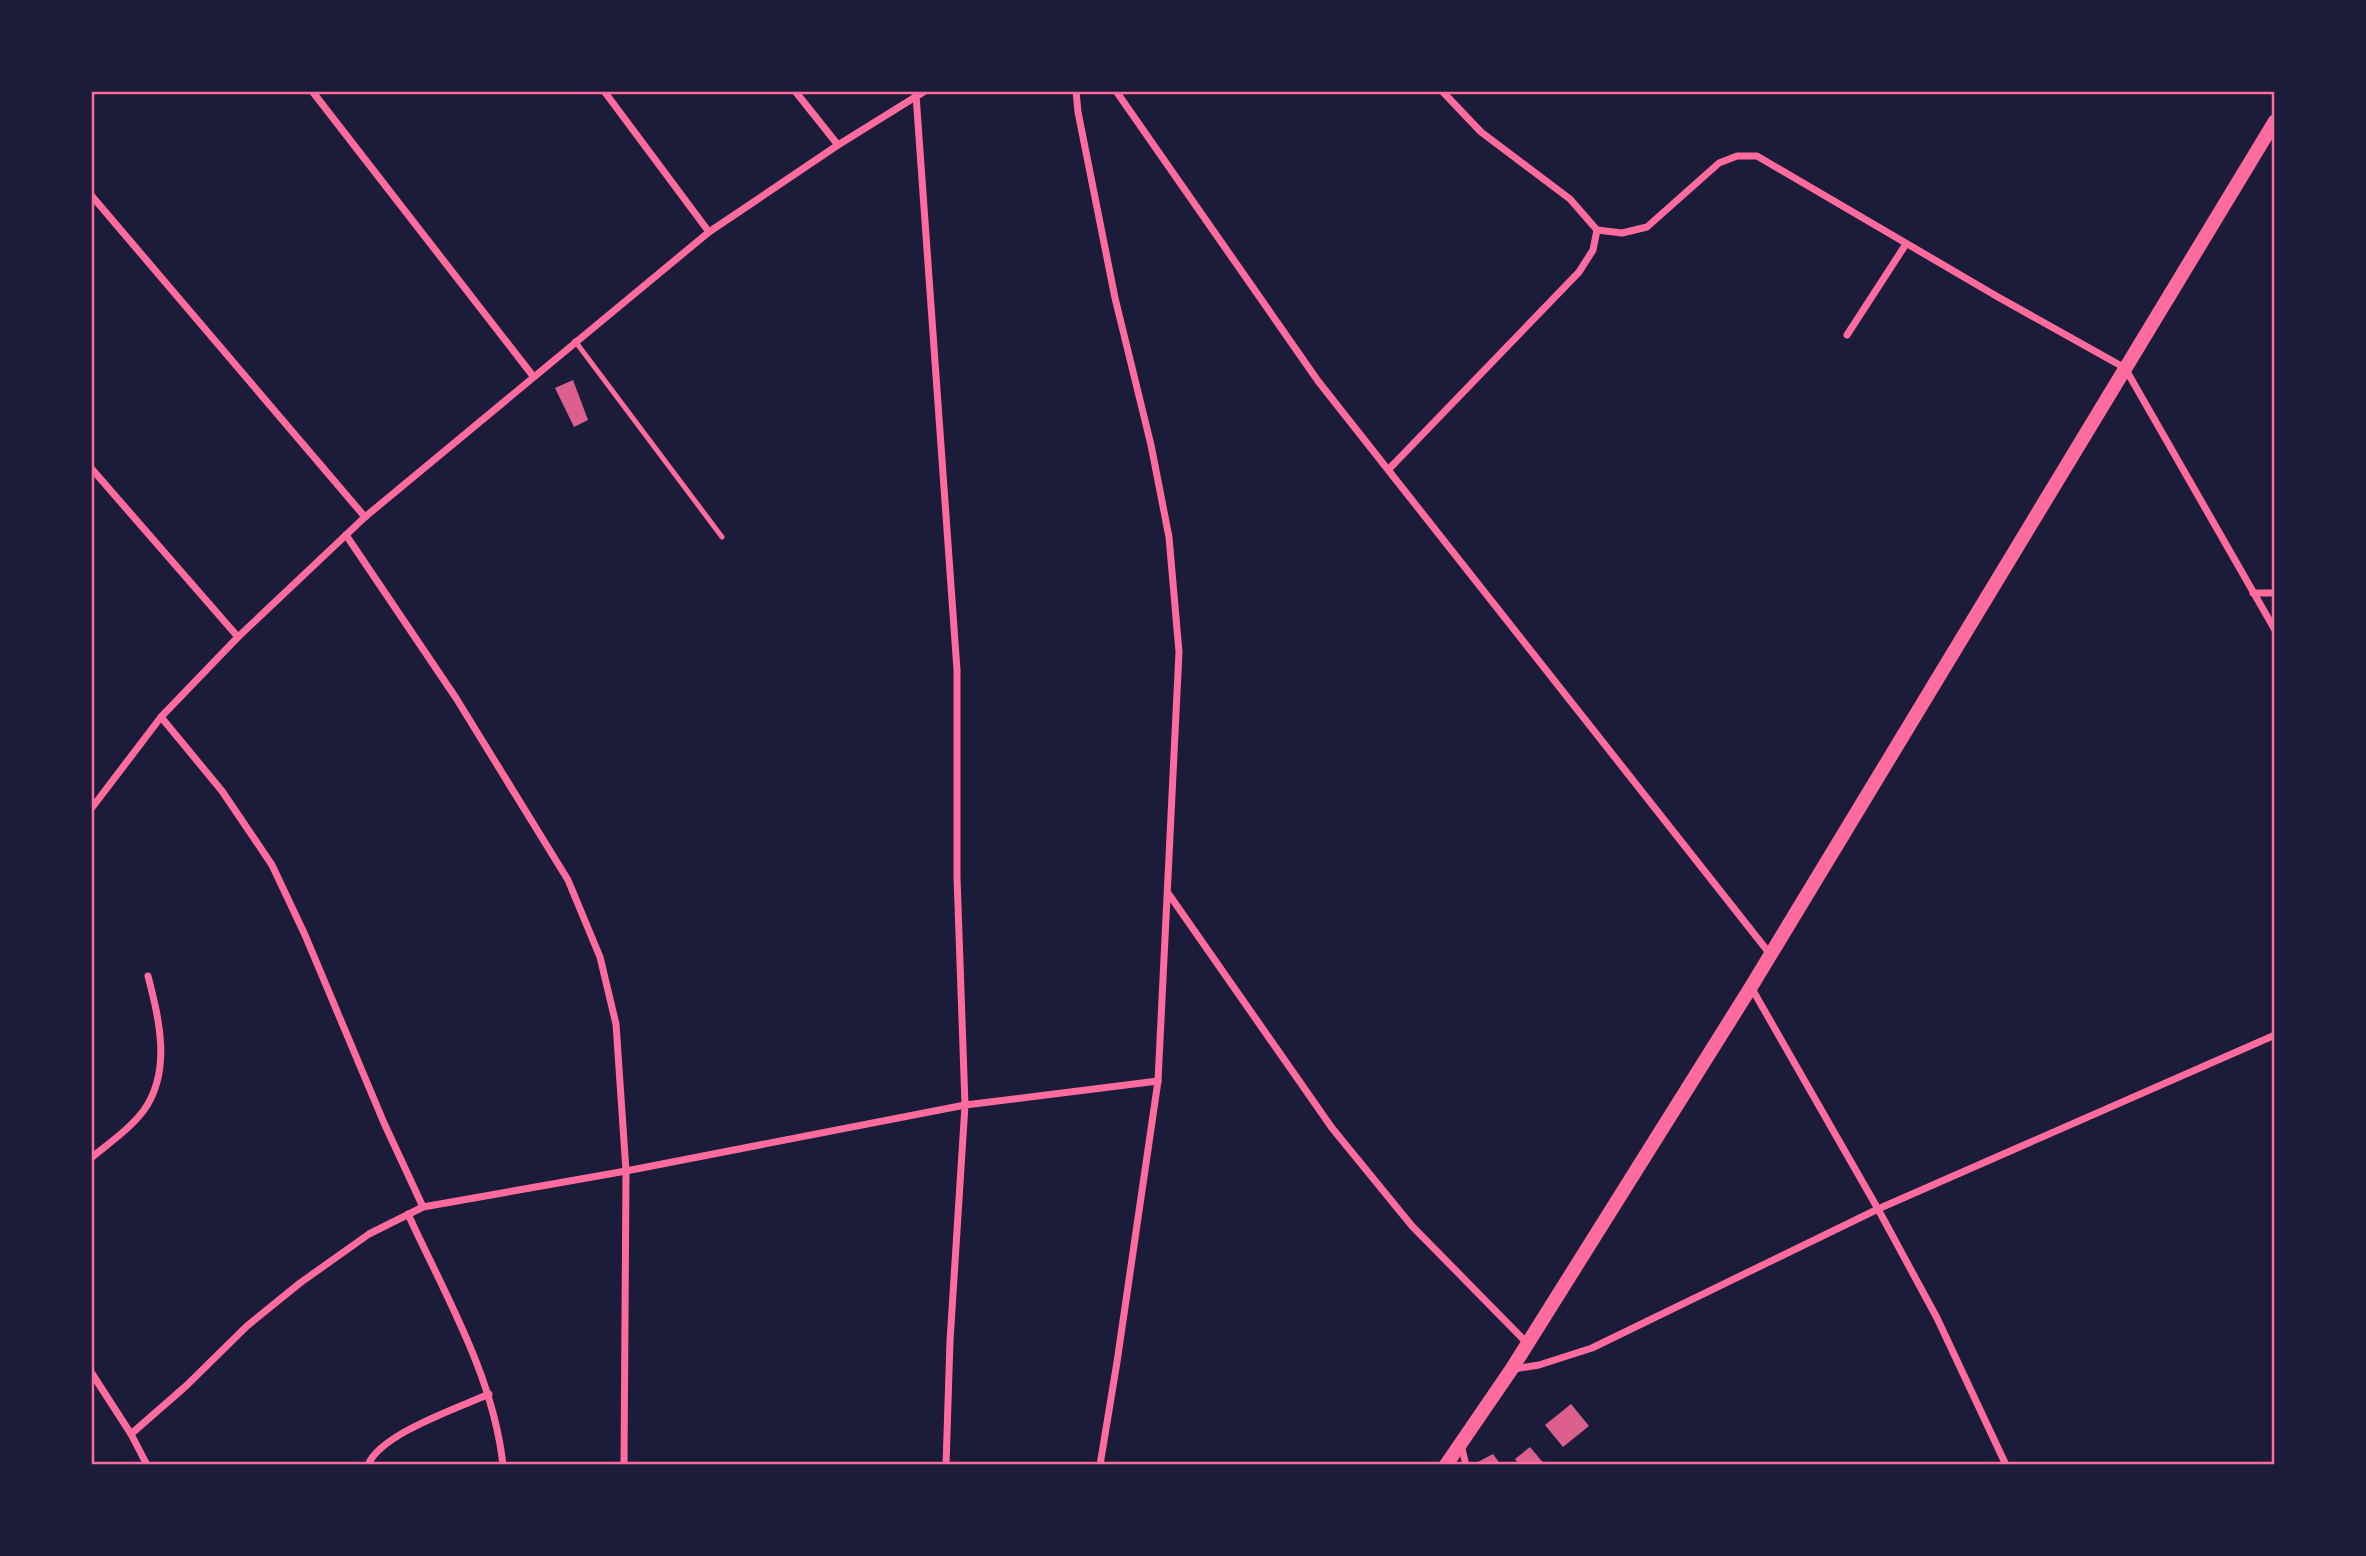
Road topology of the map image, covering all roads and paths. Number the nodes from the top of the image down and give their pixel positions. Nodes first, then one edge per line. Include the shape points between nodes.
1 (312, 91) edge
2 (604, 91) edge
3 (796, 91) edge
4 (925, 91) edge
5 (1076, 91) edge
6 (1116, 91) edge
7 (1442, 91) edge
8 (916, 95) junction
9 (2275, 121) edge
10 (838, 145) junction
11 (91, 195) edge
12 (1597, 230) junction
13 (709, 232) junction
14 (1906, 244) junction
15 (1847, 335) dead end
16 (575, 341) junction
17 (2125, 368) junction
18 (533, 376) junction
19 (91, 468) edge
20 (1389, 470) junction
21 (365, 517) junction
22 (346, 535) junction
23 (722, 537) dead end
24 (2253, 593) junction
25 (2275, 593) edge
26 (2275, 630) edge
27 (238, 637) junction
28 (161, 717) junction
29 (91, 809) edge
30 (1168, 893) junction
31 (1771, 954) junction
32 (148, 976) dead end
33 (1751, 987) junction
34 (2275, 1035) edge
35 (1158, 1081) junction
36 (965, 1105) junction
37 (91, 1158) edge
38 (626, 1171) junction
39 (423, 1207) junction
40 (1878, 1209) junction
41 (408, 1214) junction
42 (1527, 1343) junction
43 (1511, 1370) junction
44 (91, 1372) edge
45 (489, 1394) junction
46 (131, 1434) junction
47 (1460, 1443) junction
48 (147, 1465) edge
49 (368, 1465) edge
50 (503, 1465) edge
51 (624, 1465) edge
52 (946, 1465) edge
53 (1100, 1465) edge
54 (1446, 1465) edge
55 (1466, 1465) edge
56 (2006, 1465) edge

1 - 18 street
2 - 13 street
3 - 10 street
4 - 8 street
5 - 30 street via 1115,298 1151,445 1174,580 1179,652
6 - 20 street via 1318,381
7 - 12 street via 1481,132 1570,199
8 - 10 street
8 - 36 street via 957,670 957,877
9 - 17 main road
10 - 13 street
11 - 21 street
12 - 14 street via 1622,233 1647,227 1719,163 1737,156 1757,156
12 - 20 street via 1593,250 1579,272
13 - 16 street
14 - 15 street
14 - 17 street
16 - 18 street
16 - 23 lane
17 - 24 street
17 - 31 main road
18 - 21 street
19 - 27 street
20 - 31 street
21 - 22 street
22 - 27 street
22 - 38 street via 456,698 568,880 600,957 616,1024
24 - 25 street
24 - 26 street
27 - 28 street
28 - 29 street
28 - 39 street via 222,791 277,877
30 - 35 street
30 - 42 street via 1332,1128 1412,1226
31 - 33 main road
32 - 37 street via 160,1023 155,1086 144,1109
33 - 40 street
33 - 42 main road
34 - 40 street
35 - 36 street
35 - 53 street
36 - 38 street
36 - 52 street
38 - 39 street
38 - 51 street
39 - 41 street
40 - 43 street via 1592,1348
40 - 56 street via 1937,1318
41 - 45 street
41 - 46 street via 369,1234 300,1283
42 - 43 main road
43 - 47 main road
44 - 46 street
45 - 49 street via 400,1434 382,1445
45 - 50 street
46 - 48 street
47 - 54 main road
47 - 55 street

